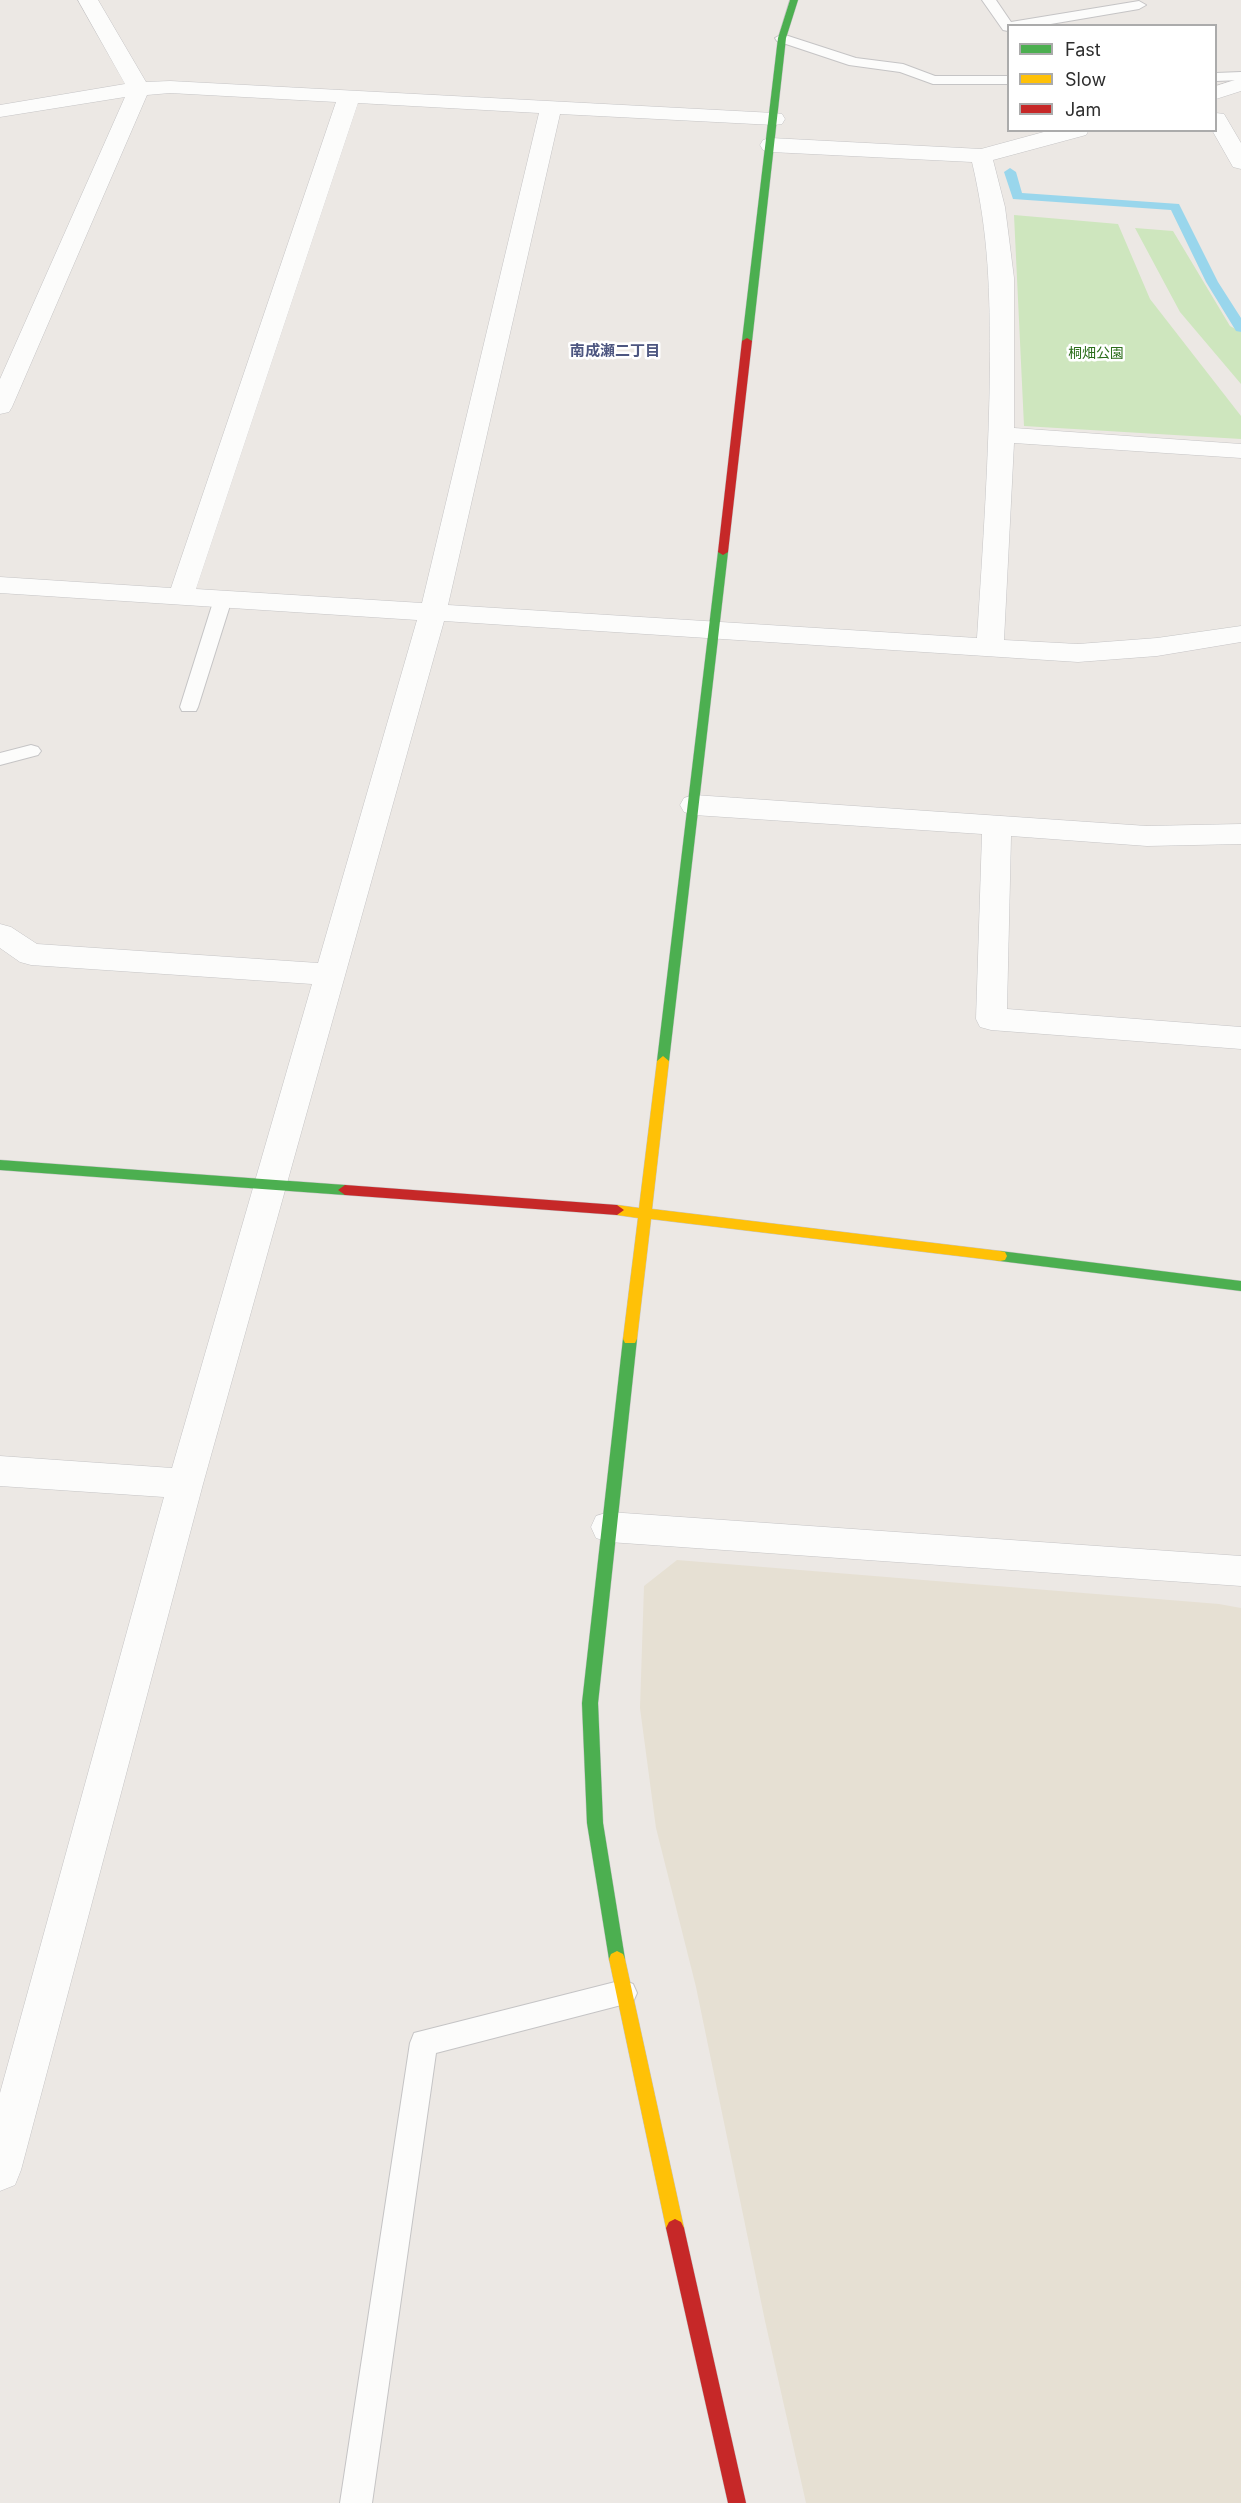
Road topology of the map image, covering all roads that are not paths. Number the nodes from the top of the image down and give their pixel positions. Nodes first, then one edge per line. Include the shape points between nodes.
1 (88, 0) edge
2 (794, 0) edge
3 (989, 0) edge
4 (1139, 5) dead end
5 (1007, 24) edge
6 (1021, 24) edge
7 (782, 38) junction
8 (1241, 76) edge
9 (1217, 77) edge
10 (1007, 80) edge
11 (1241, 84) edge
12 (139, 89) junction
13 (1217, 92) edge
14 (349, 97) junction
15 (551, 108) junction
16 (0, 111) edge
17 (774, 118) junction
18 (1217, 122) edge
19 (1071, 132) edge
20 (771, 145) junction
21 (981, 156) junction
22 (1241, 162) edge
23 (1, 403) edge
24 (1002, 435) junction
25 (1241, 451) edge
26 (0, 585) edge
27 (181, 596) junction
28 (223, 599) junction
29 (433, 612) junction
30 (712, 629) junction
31 (1241, 634) edge
32 (990, 648) junction
33 (189, 707) dead end
34 (31, 751) dead end
35 (0, 759) edge
36 (694, 805) junction
37 (997, 825) junction
38 (1241, 834) edge
39 (0, 934) edge
40 (330, 975) junction
41 (1241, 1038) edge
42 (0, 1165) edge
43 (270, 1184) junction
44 (644, 1212) junction
45 (1241, 1286) edge
46 (0, 1471) edge
47 (185, 1484) junction
48 (609, 1527) junction
49 (1241, 1571) edge
50 (623, 1993) junction
51 (0, 2170) edge
52 (356, 2503) edge
53 (737, 2503) edge

1 - 12 street
2 - 7 street
3 - 5 lane
4 - 6 lane
7 - 10 lane via 854,62 903,68 933,80
7 - 17 street
8 - 9 lane
11 - 13 street
12 - 14 street via 170,87
12 - 16 street
12 - 23 street
14 - 15 street
14 - 27 street
15 - 17 street
15 - 29 street
17 - 20 street
18 - 22 street
19 - 21 street
20 - 21 street
20 - 30 street
21 - 24 street via 994,207 1002,278
24 - 25 street
24 - 32 street
26 - 27 street
27 - 28 street
28 - 29 street
28 - 33 lane
29 - 30 street
29 - 40 street
30 - 32 street
30 - 36 street
31 - 32 street via 1157,647 1078,653
34 - 35 lane
36 - 37 street
36 - 44 street
37 - 38 street via 1147,836
37 - 41 street via 991,1019
39 - 40 street via 31,954
40 - 43 street
42 - 43 street
43 - 44 street
43 - 47 street
44 - 45 street
44 - 48 street
46 - 47 street
47 - 51 street
48 - 49 street
48 - 50 street via 590,1703 595,1822
50 - 52 lane via 424,2043
50 - 53 street

